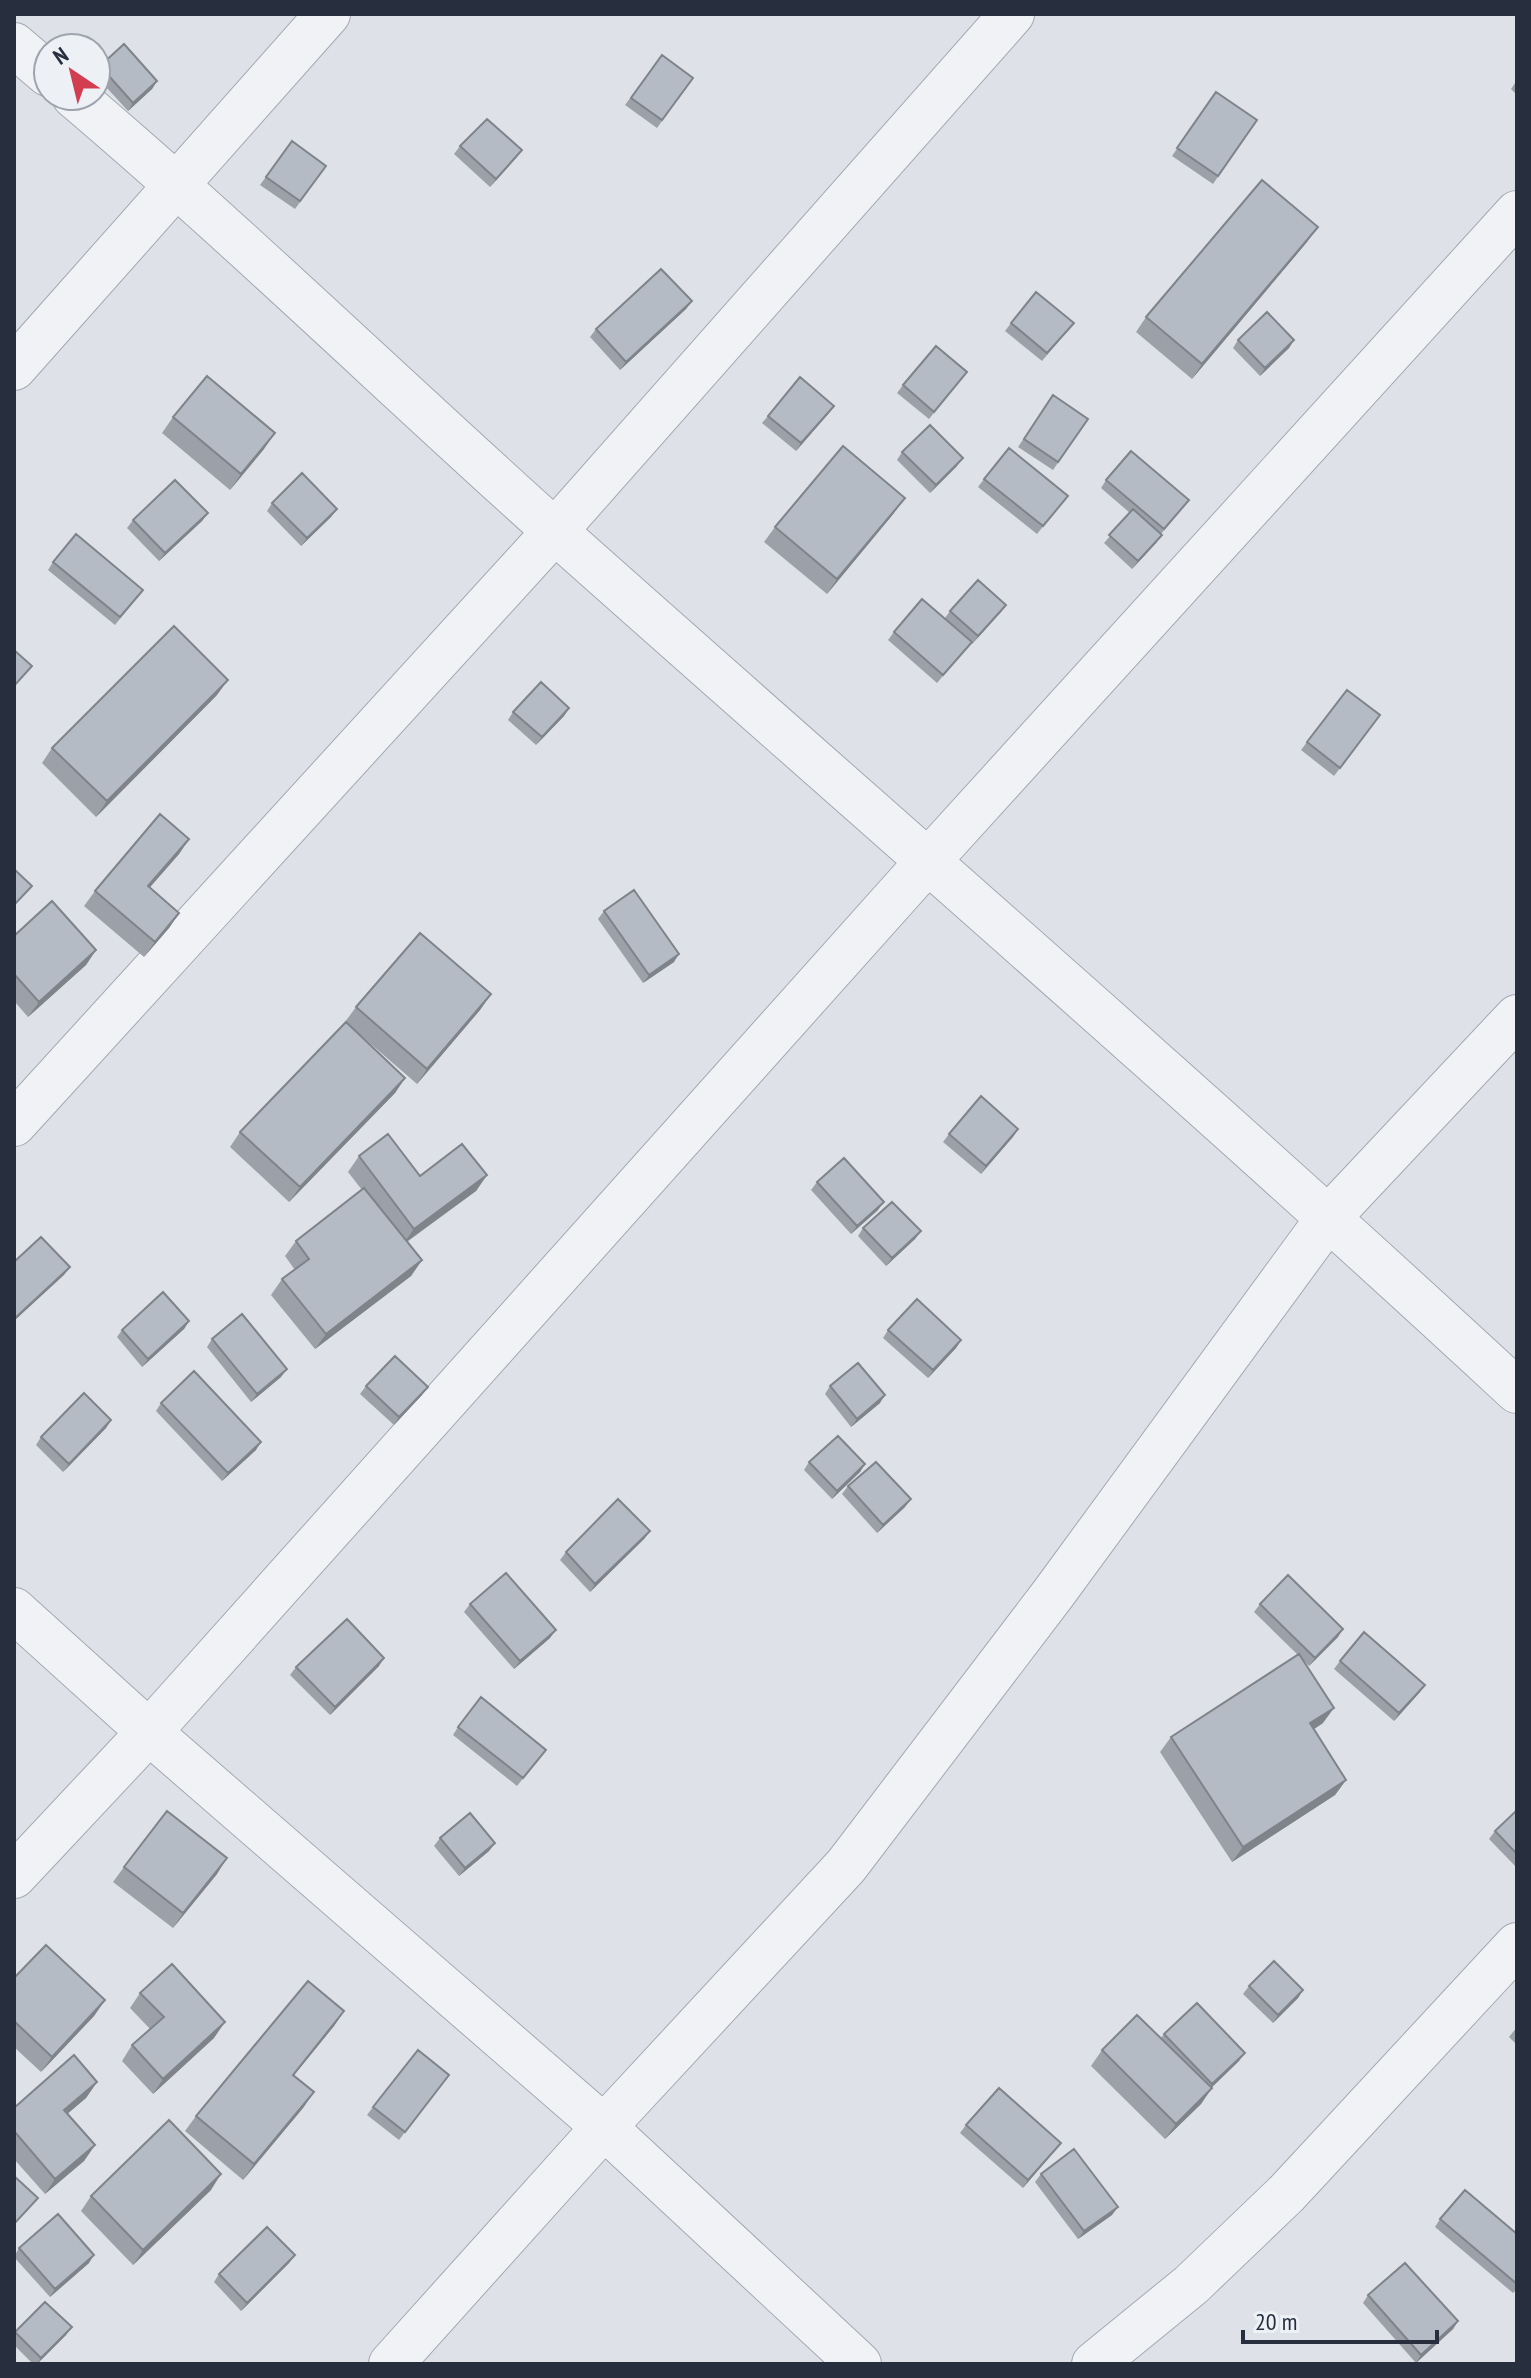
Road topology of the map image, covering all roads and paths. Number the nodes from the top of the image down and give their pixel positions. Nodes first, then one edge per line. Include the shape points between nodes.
1 (328, 14) edge
2 (1012, 14) edge
3 (14, 45) edge
4 (32, 60) edge
5 (93, 112) edge
6 (177, 183) junction
7 (1517, 213) edge
8 (14, 368) edge
9 (555, 531) junction
10 (929, 860) junction
11 (1517, 1017) edge
12 (14, 1124) edge
13 (1329, 1217) junction
14 (1517, 1391) edge
15 (14, 1610) edge
16 (149, 1732) junction
17 (14, 1876) edge
18 (1517, 1945) edge
19 (604, 2127) junction
20 (391, 2364) edge
21 (859, 2364) edge
22 (1094, 2364) edge

1 - 6 street
2 - 9 street
3 - 4 street
5 - 6 street
6 - 8 street
6 - 9 street
7 - 10 street
9 - 10 street
9 - 12 street
10 - 13 street
10 - 16 street
11 - 13 street
13 - 14 street
13 - 19 street via 846,1866
15 - 16 street
16 - 17 street
16 - 19 street
18 - 22 street via 1286,2194 1191,2285
19 - 20 street
19 - 21 street

